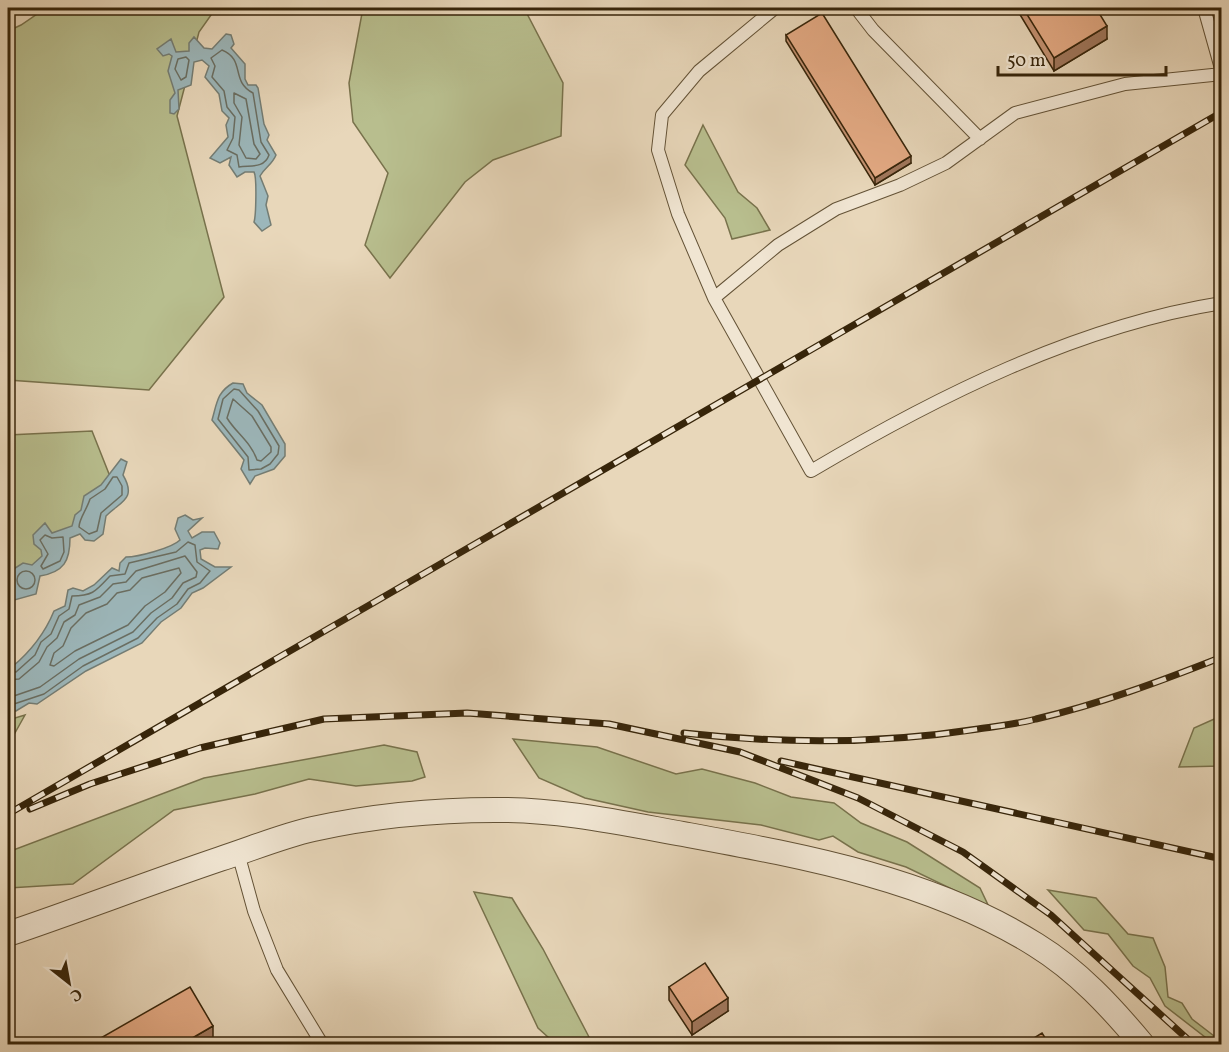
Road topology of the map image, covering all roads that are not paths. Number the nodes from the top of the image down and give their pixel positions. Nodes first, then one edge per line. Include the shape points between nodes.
1 (775, 8) edge
2 (856, 8) edge
3 (1204, 8) edge
4 (1221, 73) edge
5 (980, 139) junction
6 (714, 298) junction
7 (1221, 303) edge
8 (238, 853) junction
9 (8, 934) edge
10 (322, 1044) edge
11 (1142, 1044) edge

1 - 6 lane via 699,71 662,115 658,150 678,214
2 - 5 lane
3 - 4 lane
4 - 5 lane via 1125,84 1054,101 1015,113
5 - 6 lane via 946,163 836,209 778,245
6 - 7 lane via 812,471 879,431 1018,365 1111,327
8 - 9 street
8 - 10 lane via 254,911 277,970
8 - 11 street via 312,829 382,817 498,809 637,826 794,854 930,895 1036,945 1104,999

